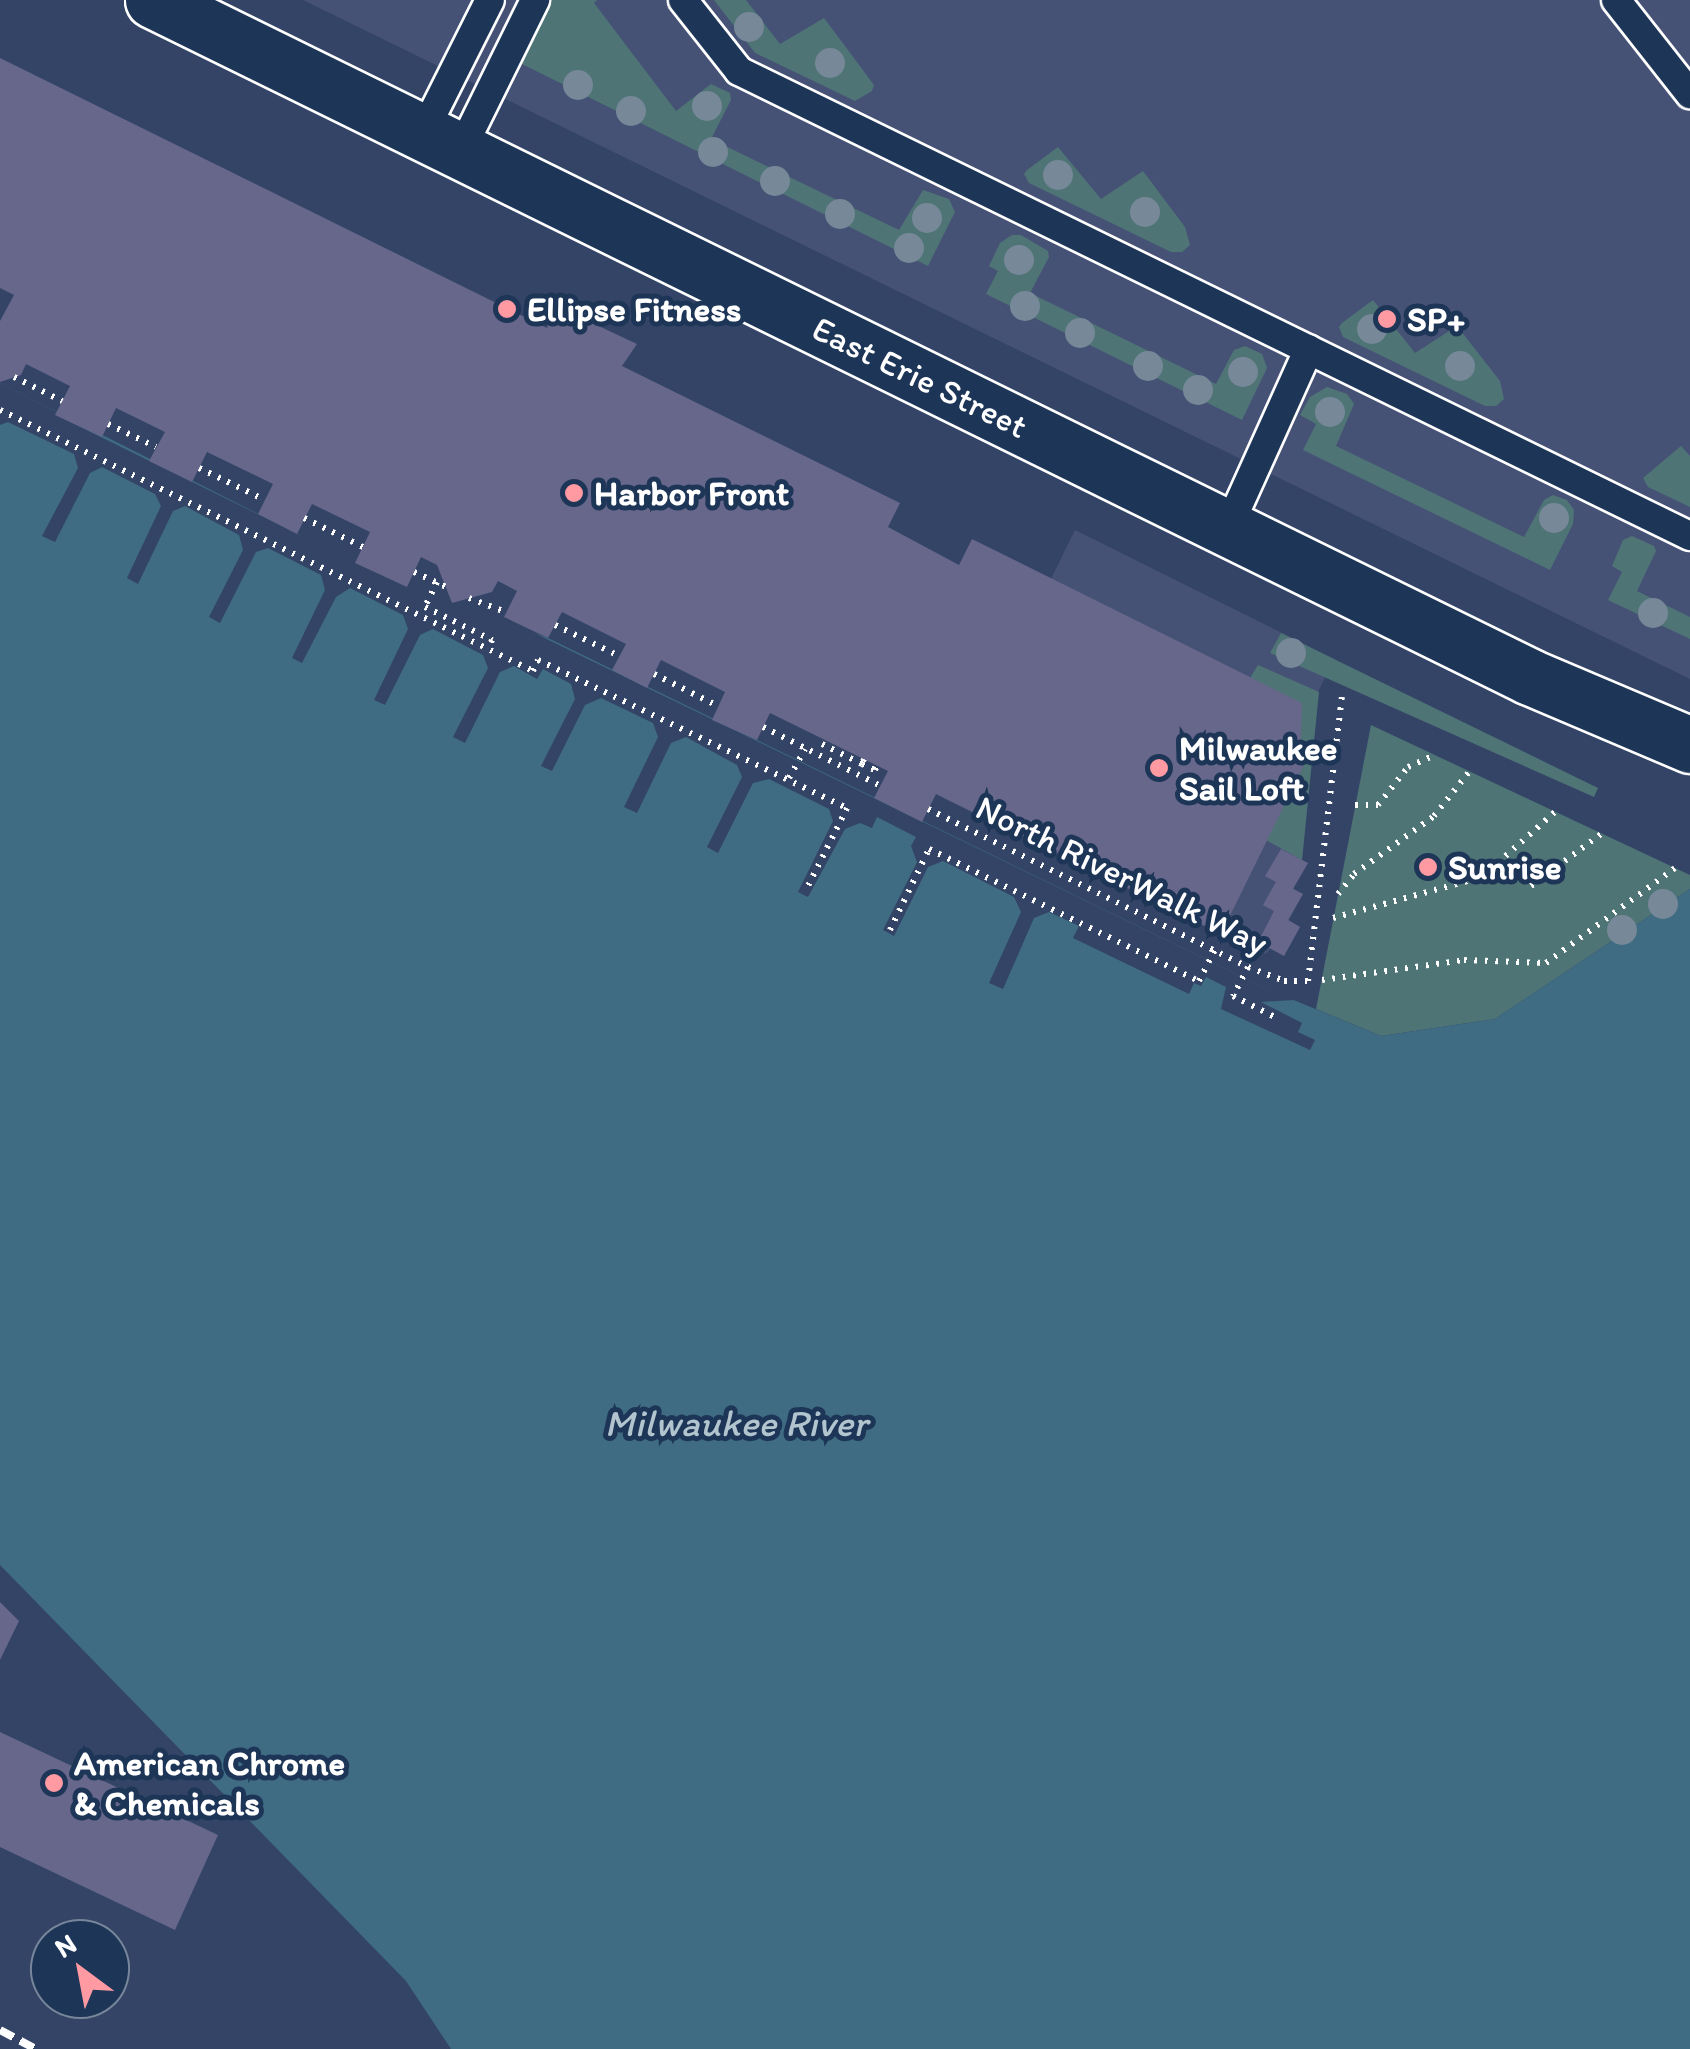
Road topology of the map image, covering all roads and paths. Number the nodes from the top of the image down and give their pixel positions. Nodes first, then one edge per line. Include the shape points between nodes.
1 (154, 0) edge
2 (490, 0) edge
3 (536, 0) edge
4 (683, 0) edge
5 (1616, 0) edge
6 (1690, 94) edge
7 (440, 144) junction
8 (1310, 349) junction
9 (14, 377) dead end
10 (62, 401) dead end
11 (0, 410) edge
12 (108, 424) dead end
13 (156, 447) dead end
14 (199, 468) dead end
15 (265, 500) dead end
16 (304, 518) dead end
17 (1228, 528) junction
18 (1690, 536) edge
19 (362, 547) dead end
20 (414, 572) dead end
21 (437, 582) junction
22 (446, 588) dead end
23 (468, 598) dead end
24 (506, 612) dead end
25 (555, 625) dead end
26 (488, 649) junction
27 (619, 656) dead end
28 (654, 674) dead end
29 (1342, 697) dead end
30 (718, 706) dead end
31 (763, 727) dead end
32 (822, 744) dead end
33 (1690, 745) edge
34 (805, 748) junction
35 (1435, 755) dead end
36 (877, 766) dead end
37 (1469, 772) dead end
38 (789, 779) junction
39 (881, 786) dead end
40 (1355, 805) dead end
41 (928, 809) dead end
42 (1556, 812) dead end
43 (1601, 834) dead end
44 (1675, 868) dead end
45 (1532, 886) dead end
46 (805, 892) dead end
47 (1338, 894) dead end
48 (1333, 918) dead end
49 (890, 930) dead end
50 (1214, 950) junction
51 (1248, 967) junction
52 (1322, 980) dead end
53 (1275, 1017) dead end

1 - 7 street, East Erie Street
2 - 7 lane
3 - 7 lane
4 - 8 lane via 740,71
5 - 6 lane
7 - 17 street, East Erie Street
8 - 17 lane
8 - 18 lane
9 - 10 path
11 - 26 path
12 - 13 path
14 - 15 path
16 - 19 path
17 - 33 street, East Erie Street via 1530,676
20 - 21 path
21 - 22 path
21 - 26 path via 425,606 492,640
23 - 24 path
25 - 27 path
26 - 38 path via 533,671 538,660
28 - 30 path
29 - 51 path, North RiverWalk Way via 1308,982
31 - 34 path
32 - 36 path
34 - 38 path
34 - 39 path
35 - 40 path via 1408,767 1378,805
37 - 47 path via 1434,816 1354,874
38 - 46 path via 848,808
41 - 50 path, North RiverWalk Way
42 - 48 path via 1482,877
43 - 45 path
44 - 52 path via 1546,963 1464,960
49 - 50 path via 929,849 1198,981
50 - 51 path, North RiverWalk Way
51 - 53 path via 1233,996

